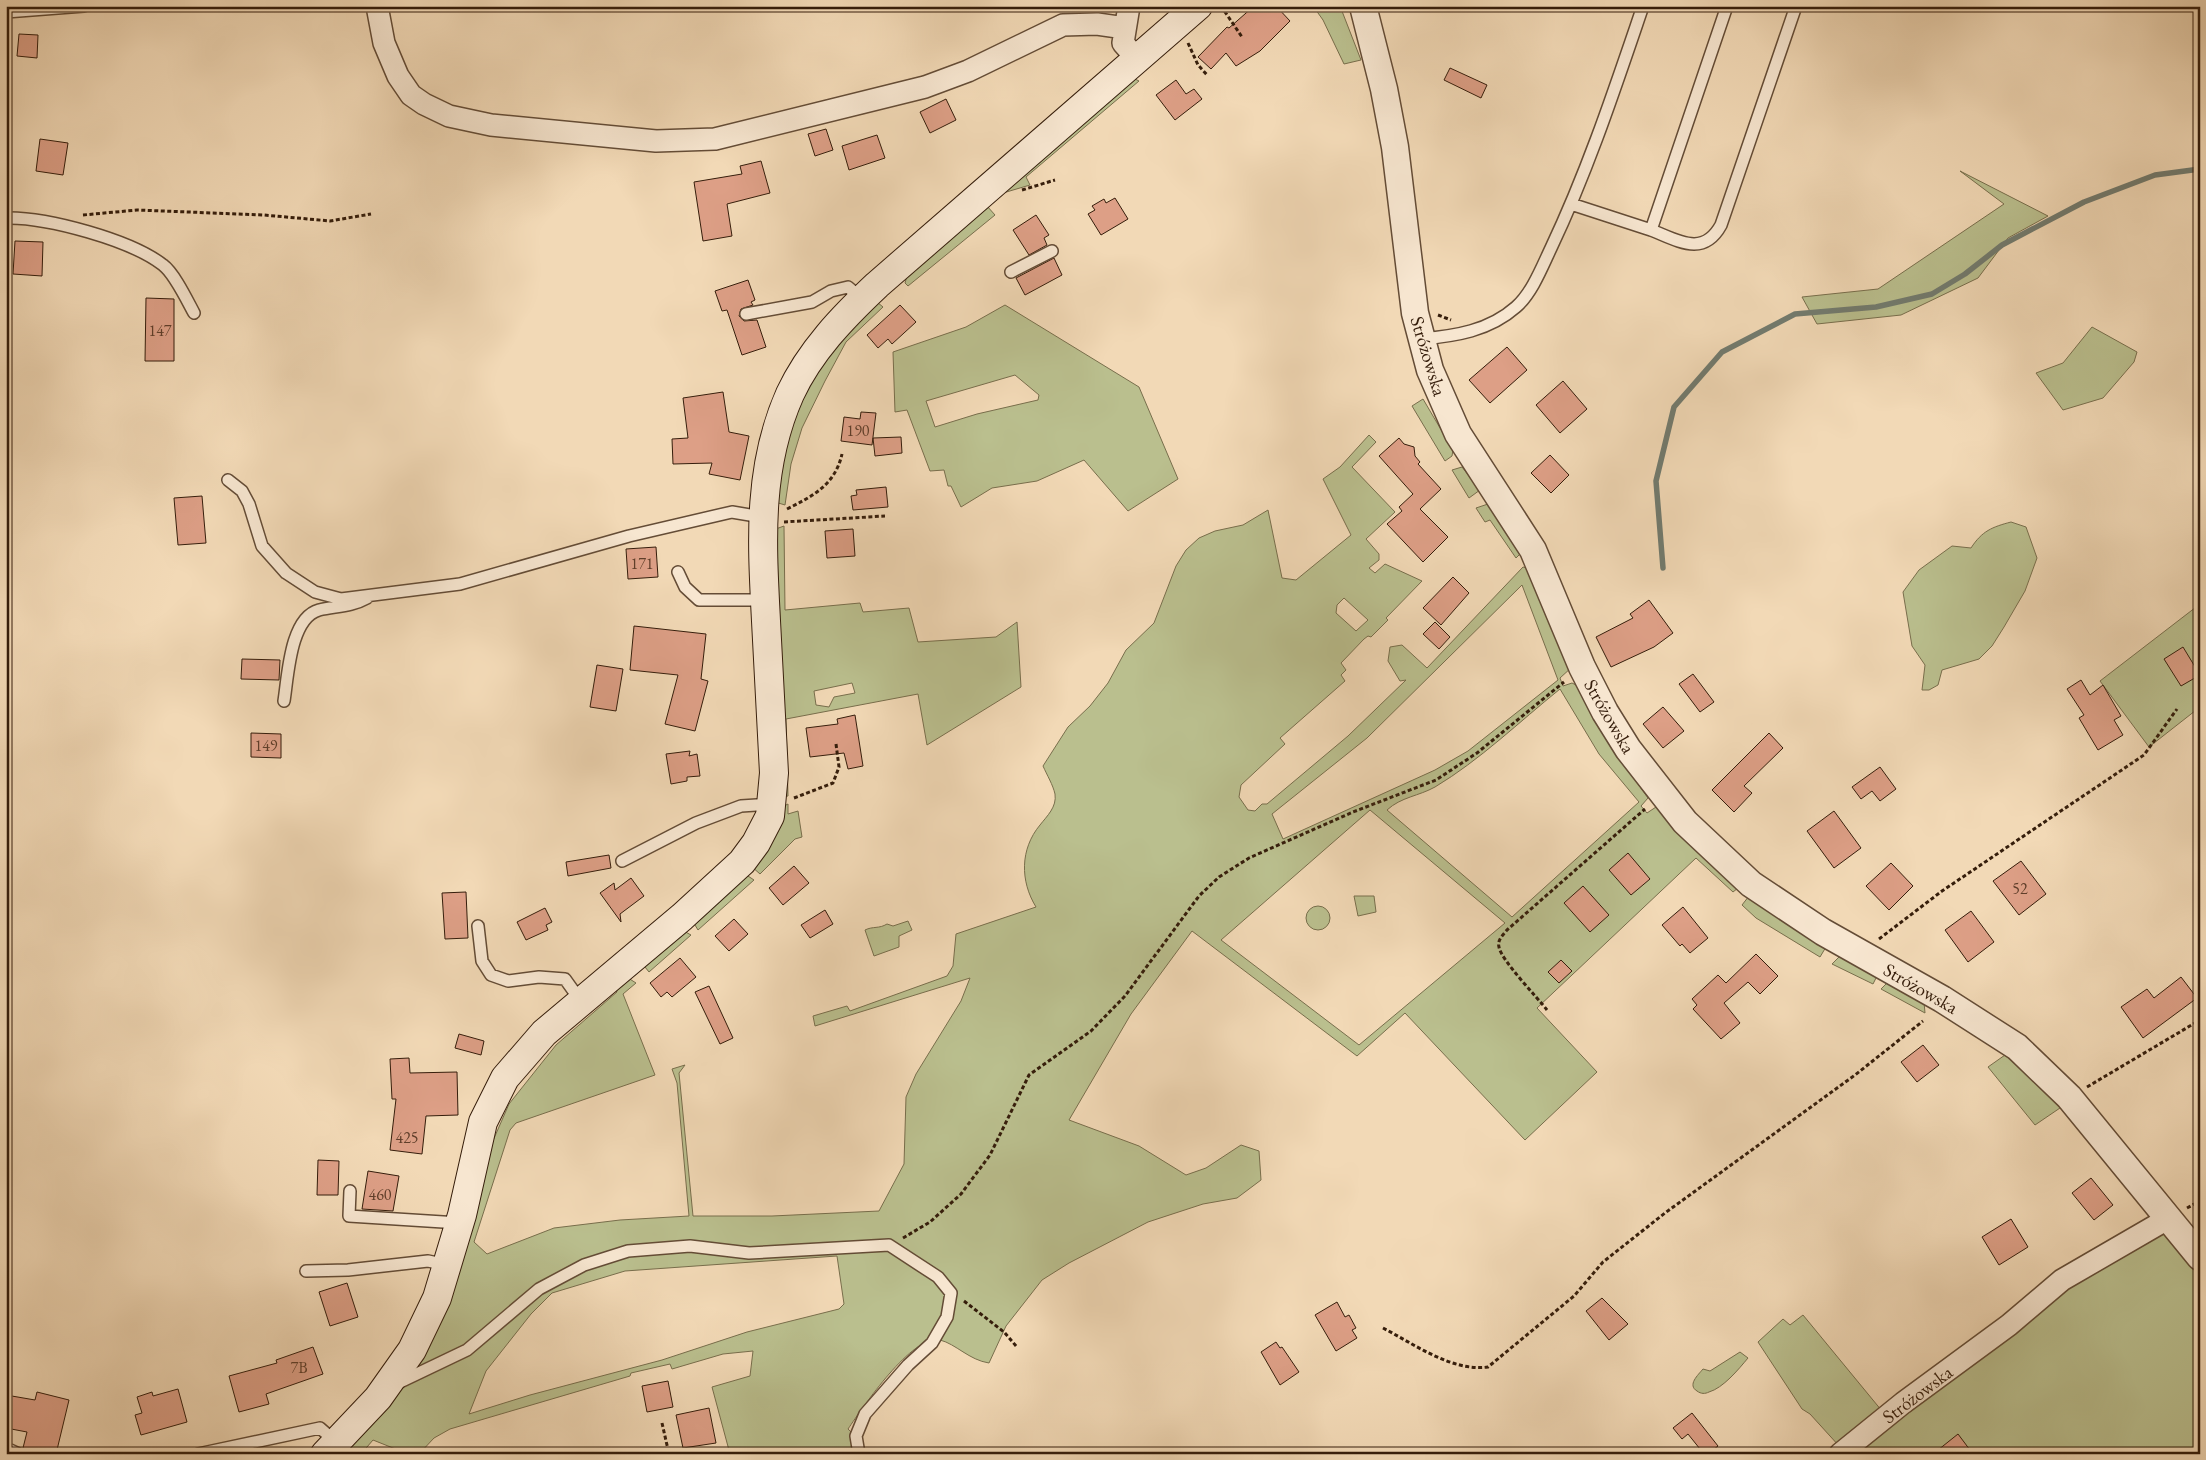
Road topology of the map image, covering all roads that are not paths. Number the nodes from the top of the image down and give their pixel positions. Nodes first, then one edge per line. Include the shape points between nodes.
1 (84, 6) edge
2 (376, 6) edge
3 (1129, 6) edge
4 (1363, 6) edge
5 (1643, 6) edge
6 (1727, 6) edge
7 (1796, 6) edge
8 (1209, 7) edge
9 (6, 12) edge
10 (1125, 28) junction
11 (1137, 59) junction
12 (1571, 204) junction
13 (6, 218) edge
14 (1651, 230) junction
15 (1052, 250) dead end
16 (1012, 272) dead end
17 (862, 299) junction
18 (194, 313) dead end
19 (746, 314) dead end
20 (1420, 339) junction
21 (228, 480) dead end
22 (778, 516) junction
23 (678, 572) dead end
24 (373, 595) junction
25 (765, 600) junction
26 (284, 700) dead end
27 (784, 801) junction
28 (622, 861) dead end
29 (478, 926) dead end
30 (580, 1000) junction
31 (350, 1191) dead end
32 (2169, 1218) junction
33 (460, 1223) junction
34 (2200, 1257) edge
35 (447, 1265) junction
36 (306, 1271) dead end
37 (378, 1398) junction
38 (6, 1448) edge
39 (331, 1448) edge
40 (19, 1454) edge
41 (198, 1454) edge
42 (859, 1454) edge
43 (1840, 1454) edge

1 - 9 lane
2 - 10 street via 384,44 398,76 411,95 424,104 449,116 491,125 656,141 715,139 925,88 1063,25 1097,24
3 - 10 street
4 - 20 street, Stróżowska via 1395,147
5 - 12 lane
6 - 14 lane
7 - 14 lane via 1716,236 1703,243 1688,244
8 - 11 main road
10 - 11 street via 1122,43
11 - 17 main road
12 - 14 lane
12 - 20 lane via 1536,278 1517,306 1491,323 1461,335
13 - 18 lane via 58,223 138,249 165,266
15 - 16 lane
17 - 19 lane via 848,287 812,302
17 - 22 main road via 814,353 791,392 770,452
20 - 32 street, Stróżowska via 1454,426 1533,550 1594,692 1641,768 1685,822 1751,884 1799,917 2018,1047 2069,1097
21 - 24 lane via 242,491 249,504 262,546 286,573 315,592 341,599
22 - 24 lane via 732,512 629,536 460,584
22 - 25 main road
23 - 25 lane via 685,587 699,600
24 - 26 lane via 354,605 316,611 300,623
25 - 27 main road via 774,773
27 - 28 lane via 741,806 696,823
27 - 30 main road via 742,862
29 - 30 lane via 482,961 491,975 508,981 539,977 565,979
30 - 33 main road via 519,1060 498,1092 484,1122
31 - 33 lane via 349,1216
32 - 34 street, Stróżowska
32 - 43 street, Stróżowska via 2062,1280 2009,1325
33 - 35 main road
35 - 36 lane via 428,1261
35 - 37 main road via 437,1298 412,1350
37 - 39 main road
37 - 42 lane via 406,1378 467,1350 539,1288 584,1264 628,1251 690,1246 749,1252 889,1245 938,1277 951,1293 947,1317 932,1343 865,1414 856,1436
38 - 40 lane
39 - 41 lane via 320,1428

